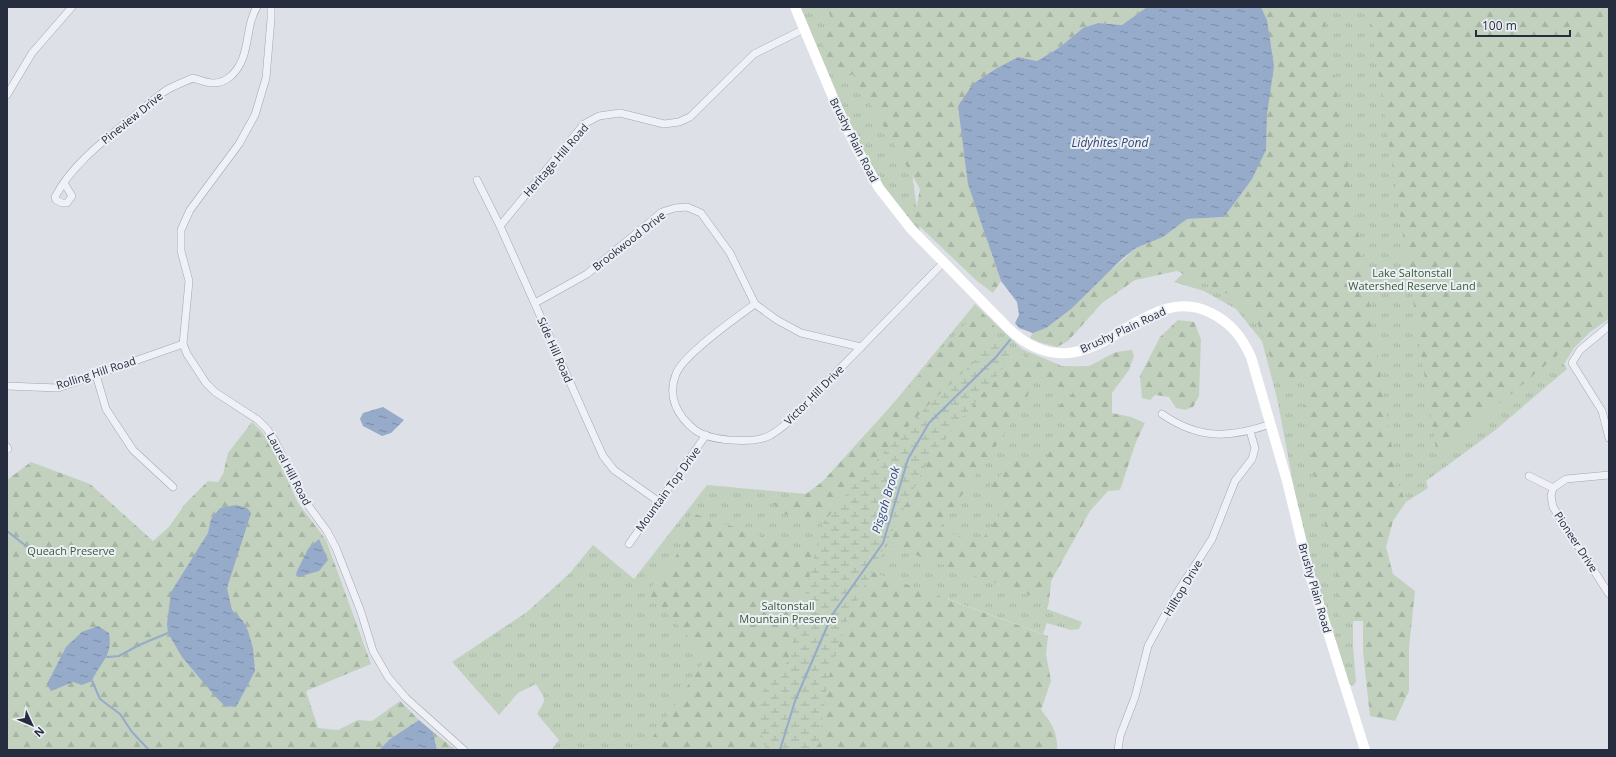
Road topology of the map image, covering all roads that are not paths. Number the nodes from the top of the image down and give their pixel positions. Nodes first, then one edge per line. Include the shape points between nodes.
1 (72, 7) edge
2 (257, 7) edge
3 (271, 7) edge
4 (795, 7) edge
5 (804, 29) junction
6 (7, 95) edge
7 (476, 180) dead end
8 (64, 183) dead end
9 (500, 226) junction
10 (943, 263) junction
11 (534, 303) junction
12 (755, 304) junction
13 (1609, 326) edge
14 (183, 344) junction
15 (861, 347) junction
16 (96, 375) junction
17 (7, 386) edge
18 (1162, 414) dead end
19 (1271, 424) junction
20 (1250, 431) junction
21 (706, 436) junction
22 (1609, 438) edge
23 (1609, 475) edge
24 (1529, 476) dead end
25 (174, 486) dead end
26 (1553, 488) junction
27 (658, 501) junction
28 (629, 544) dead end
29 (1609, 594) edge
30 (464, 750) edge
31 (1118, 750) edge
32 (1365, 750) edge

1 - 6 street via 32,53
2 - 8 street, Pineview Drive via 245,53 237,70 223,82 208,83 193,78 166,90 96,147
3 - 14 street via 266,78 255,115 239,144 190,210 181,230 181,251 189,281
4 - 5 main road, Brushy Plain Road
5 - 9 street, Heritage Hill Road via 754,54 690,117 680,122 664,124 620,112 599,116 584,124
5 - 10 main road, Brushy Plain Road via 837,107 877,186 911,229
7 - 9 street, Side Hill Road
9 - 11 street, Side Hill Road
10 - 15 street
10 - 19 main road, Brushy Plain Road via 1017,336 1032,346 1052,352 1085,349 1160,310 1181,307 1208,311 1229,324 1246,347
11 - 12 street, Brookwood Drive via 587,274 662,212 687,206 701,213 730,253
11 - 27 street, Side Hill Road via 603,456 614,470
12 - 15 street via 801,334
12 - 21 street, Victor Hill Drive via 724,326 676,372 673,401 695,430
13 - 22 street via 1572,360 1573,366 1604,416
14 - 16 street, Rolling Hill Road
14 - 30 street, Laurel Hill Road via 206,383 215,392 258,420 275,441 302,497 336,548 373,651 388,677 406,698
15 - 21 street, Victor Hill Drive via 786,424 768,436 752,440
16 - 17 street, Rolling Hill Road via 58,388
16 - 25 street via 106,409 133,450
18 - 20 street via 1185,428 1205,434 1230,435
19 - 20 street
19 - 32 main road, Brushy Plain Road via 1309,572
20 - 31 street, Hilltop Drive via 1254,448 1252,460 1235,481 1212,539 1176,593 1148,646
21 - 27 street, Mountain Top Drive
23 - 26 street via 1566,479
24 - 26 street
26 - 29 street, Pioneer Drive via 1553,507
27 - 28 street, Mountain Top Drive

